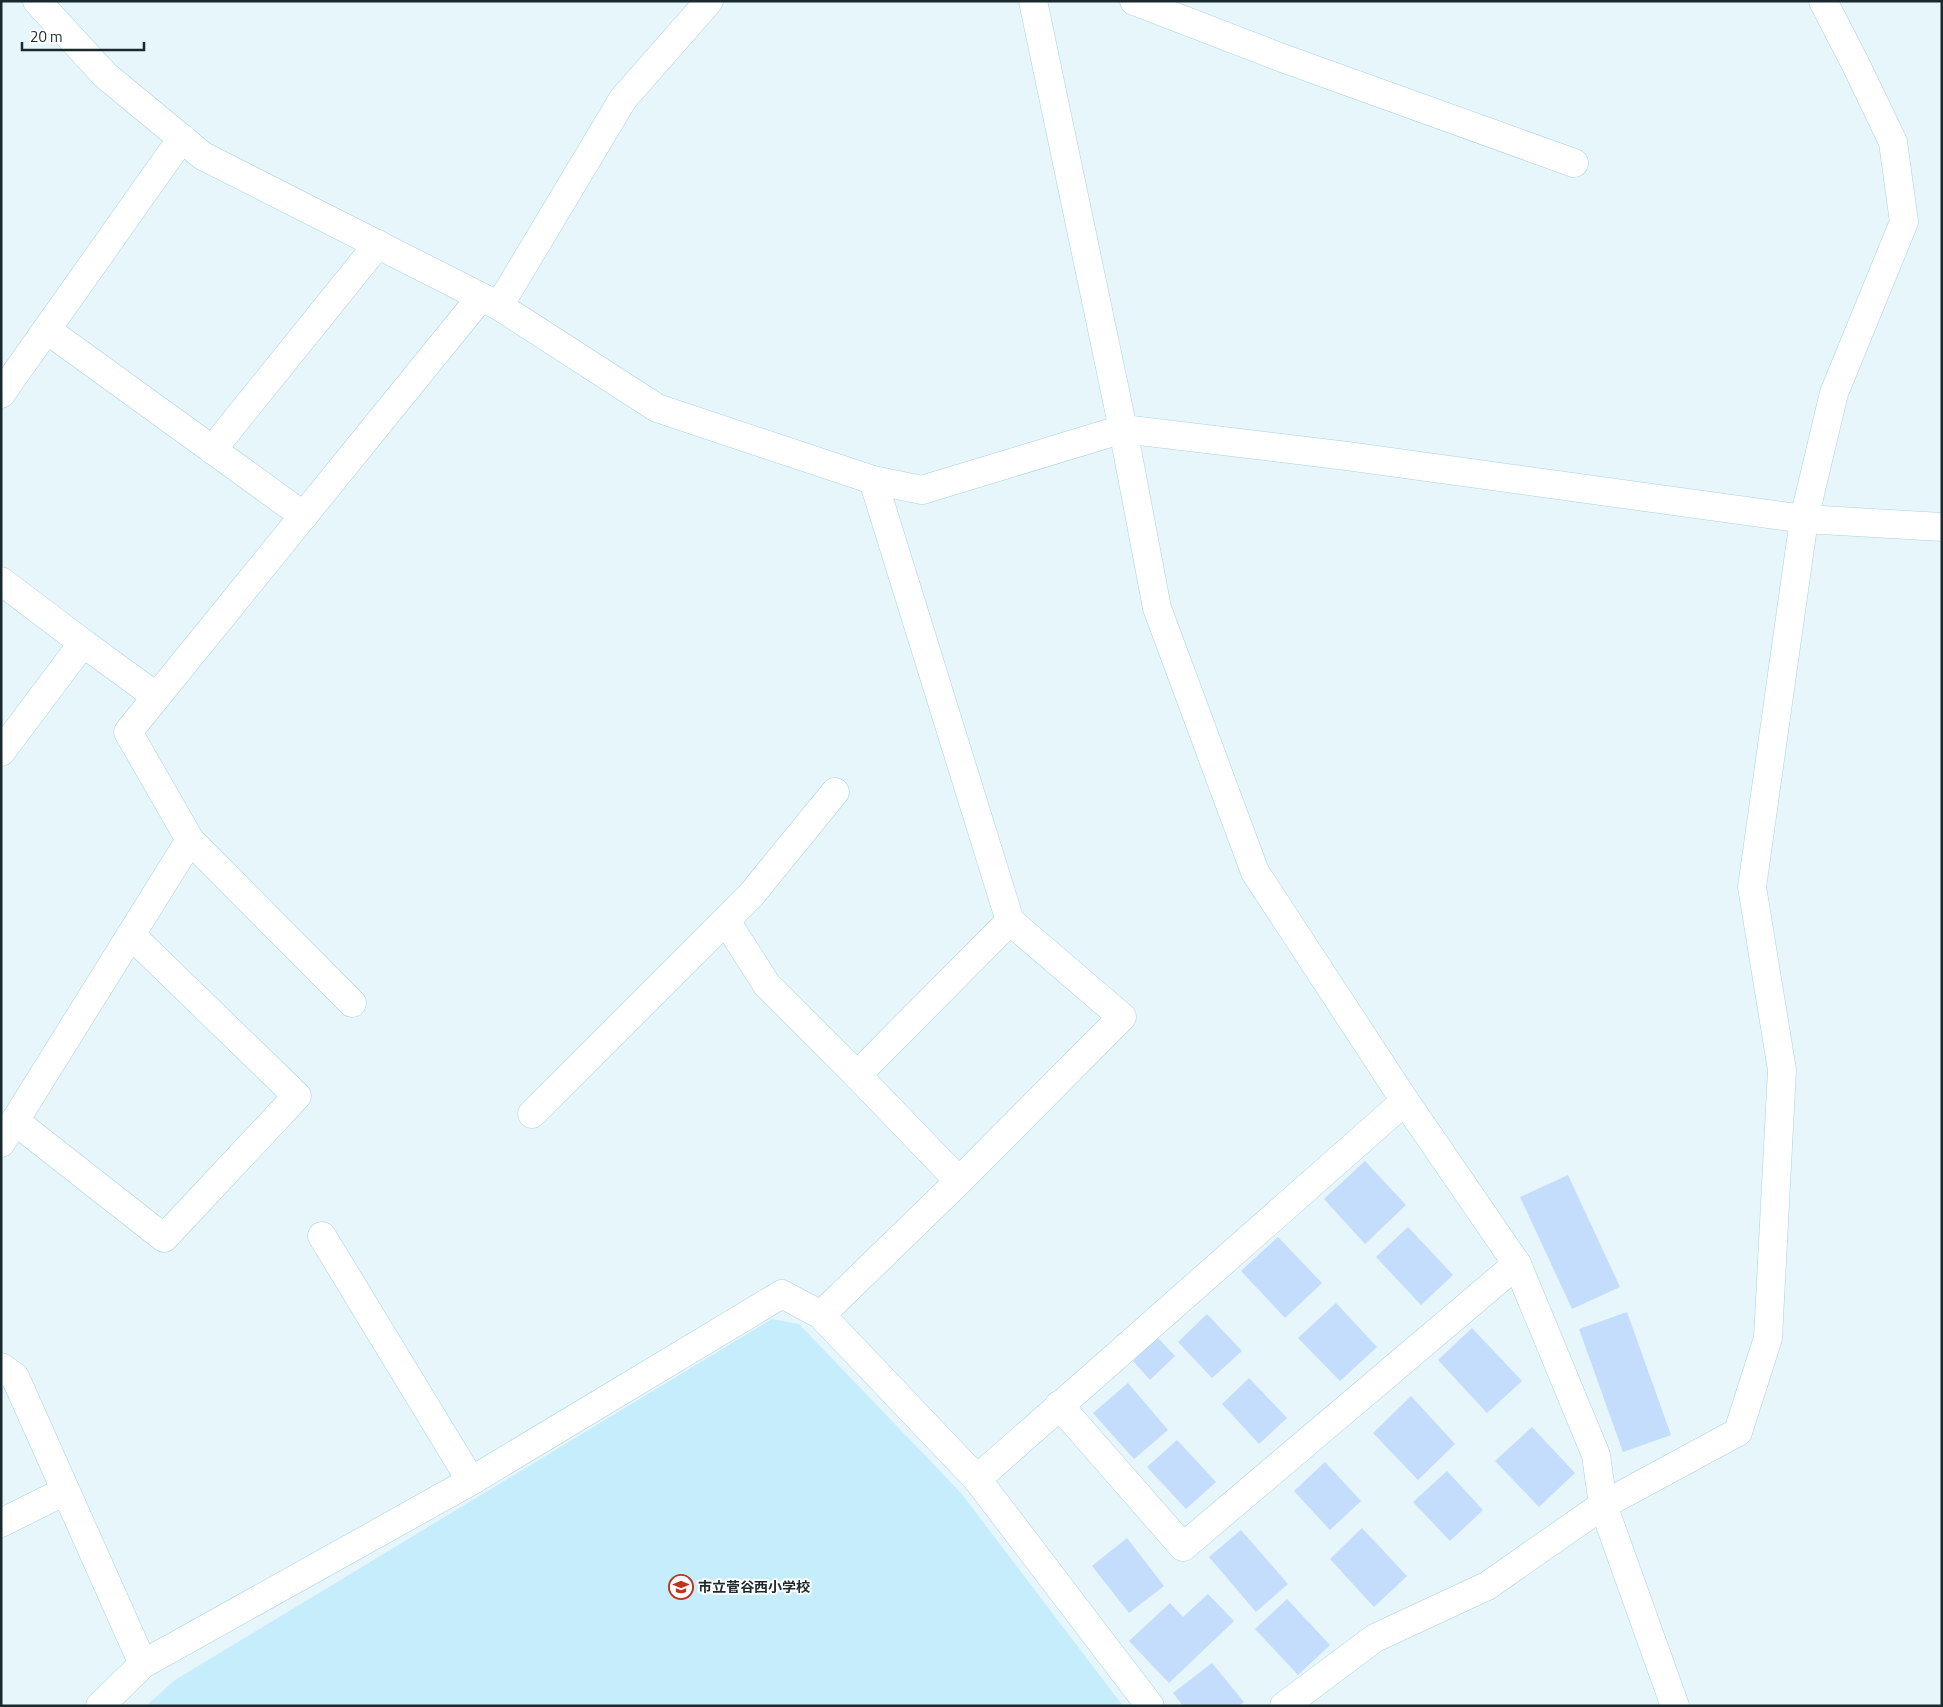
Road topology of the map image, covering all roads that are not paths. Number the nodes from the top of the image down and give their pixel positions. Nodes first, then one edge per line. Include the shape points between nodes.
1 (37, 1) edge
2 (709, 1) edge
3 (1032, 1) edge
4 (1134, 1) edge
5 (1823, 1) edge
6 (182, 138) junction
7 (1574, 163) dead end
8 (378, 244) junction
9 (490, 301) junction
10 (46, 330) junction
11 (1, 394) edge
12 (1123, 429) junction
13 (212, 450) junction
14 (872, 480) junction
15 (304, 516) junction
16 (1804, 519) junction
17 (1942, 527) edge
18 (1, 580) edge
19 (82, 643) junction
20 (156, 697) junction
21 (1, 752) edge
22 (835, 792) dead end
23 (190, 840) junction
24 (726, 920) junction
25 (1010, 921) junction
26 (131, 935) junction
27 (352, 1003) dead end
28 (857, 1076) junction
29 (1405, 1101) junction
30 (532, 1114) dead end
31 (8, 1132) edge
32 (958, 1181) junction
33 (322, 1236) dead end
34 (1517, 1264) junction
35 (821, 1316) junction
36 (1, 1367) edge
37 (1059, 1405) junction
38 (977, 1478) junction
39 (471, 1481) junction
40 (66, 1491) junction
41 (1603, 1505) junction
42 (1, 1523) edge
43 (143, 1664) junction
44 (100, 1706) edge
45 (1150, 1706) edge
46 (1284, 1706) edge
47 (1675, 1706) edge

1 - 6 street via 105,75
2 - 9 street via 624,99
3 - 12 street
4 - 7 street via 1284,59
5 - 16 street via 1893,142 1904,222 1834,393
6 - 8 street via 203,156
6 - 10 street
8 - 9 street
8 - 13 street
9 - 14 street via 657,408
9 - 15 street
10 - 11 street
10 - 13 street
12 - 14 street via 922,490
12 - 16 street via 1347,456
12 - 29 street via 1157,608 1255,872
13 - 15 street
14 - 25 street
15 - 20 street
16 - 17 street
16 - 41 street via 1752,887 1782,1070 1768,1338 1738,1432
18 - 19 street
19 - 20 street
19 - 21 street
20 - 23 street via 128,732
22 - 24 street via 751,895
23 - 26 street
23 - 27 street
24 - 28 street via 767,985
24 - 30 street
25 - 28 street
25 - 32 street via 1122,1017
26 - 31 street
26 - 31 street via 297,1096 164,1238
28 - 32 street
29 - 34 street
29 - 37 street
32 - 35 street
33 - 39 street
34 - 37 street via 1183,1547
34 - 41 street via 1596,1455
35 - 38 street
35 - 39 street via 782,1294
36 - 40 street via 15,1376
37 - 38 street
38 - 45 street
39 - 43 street
40 - 42 street
40 - 43 street
41 - 46 street via 1487,1586 1375,1638
41 - 47 street
43 - 44 street

